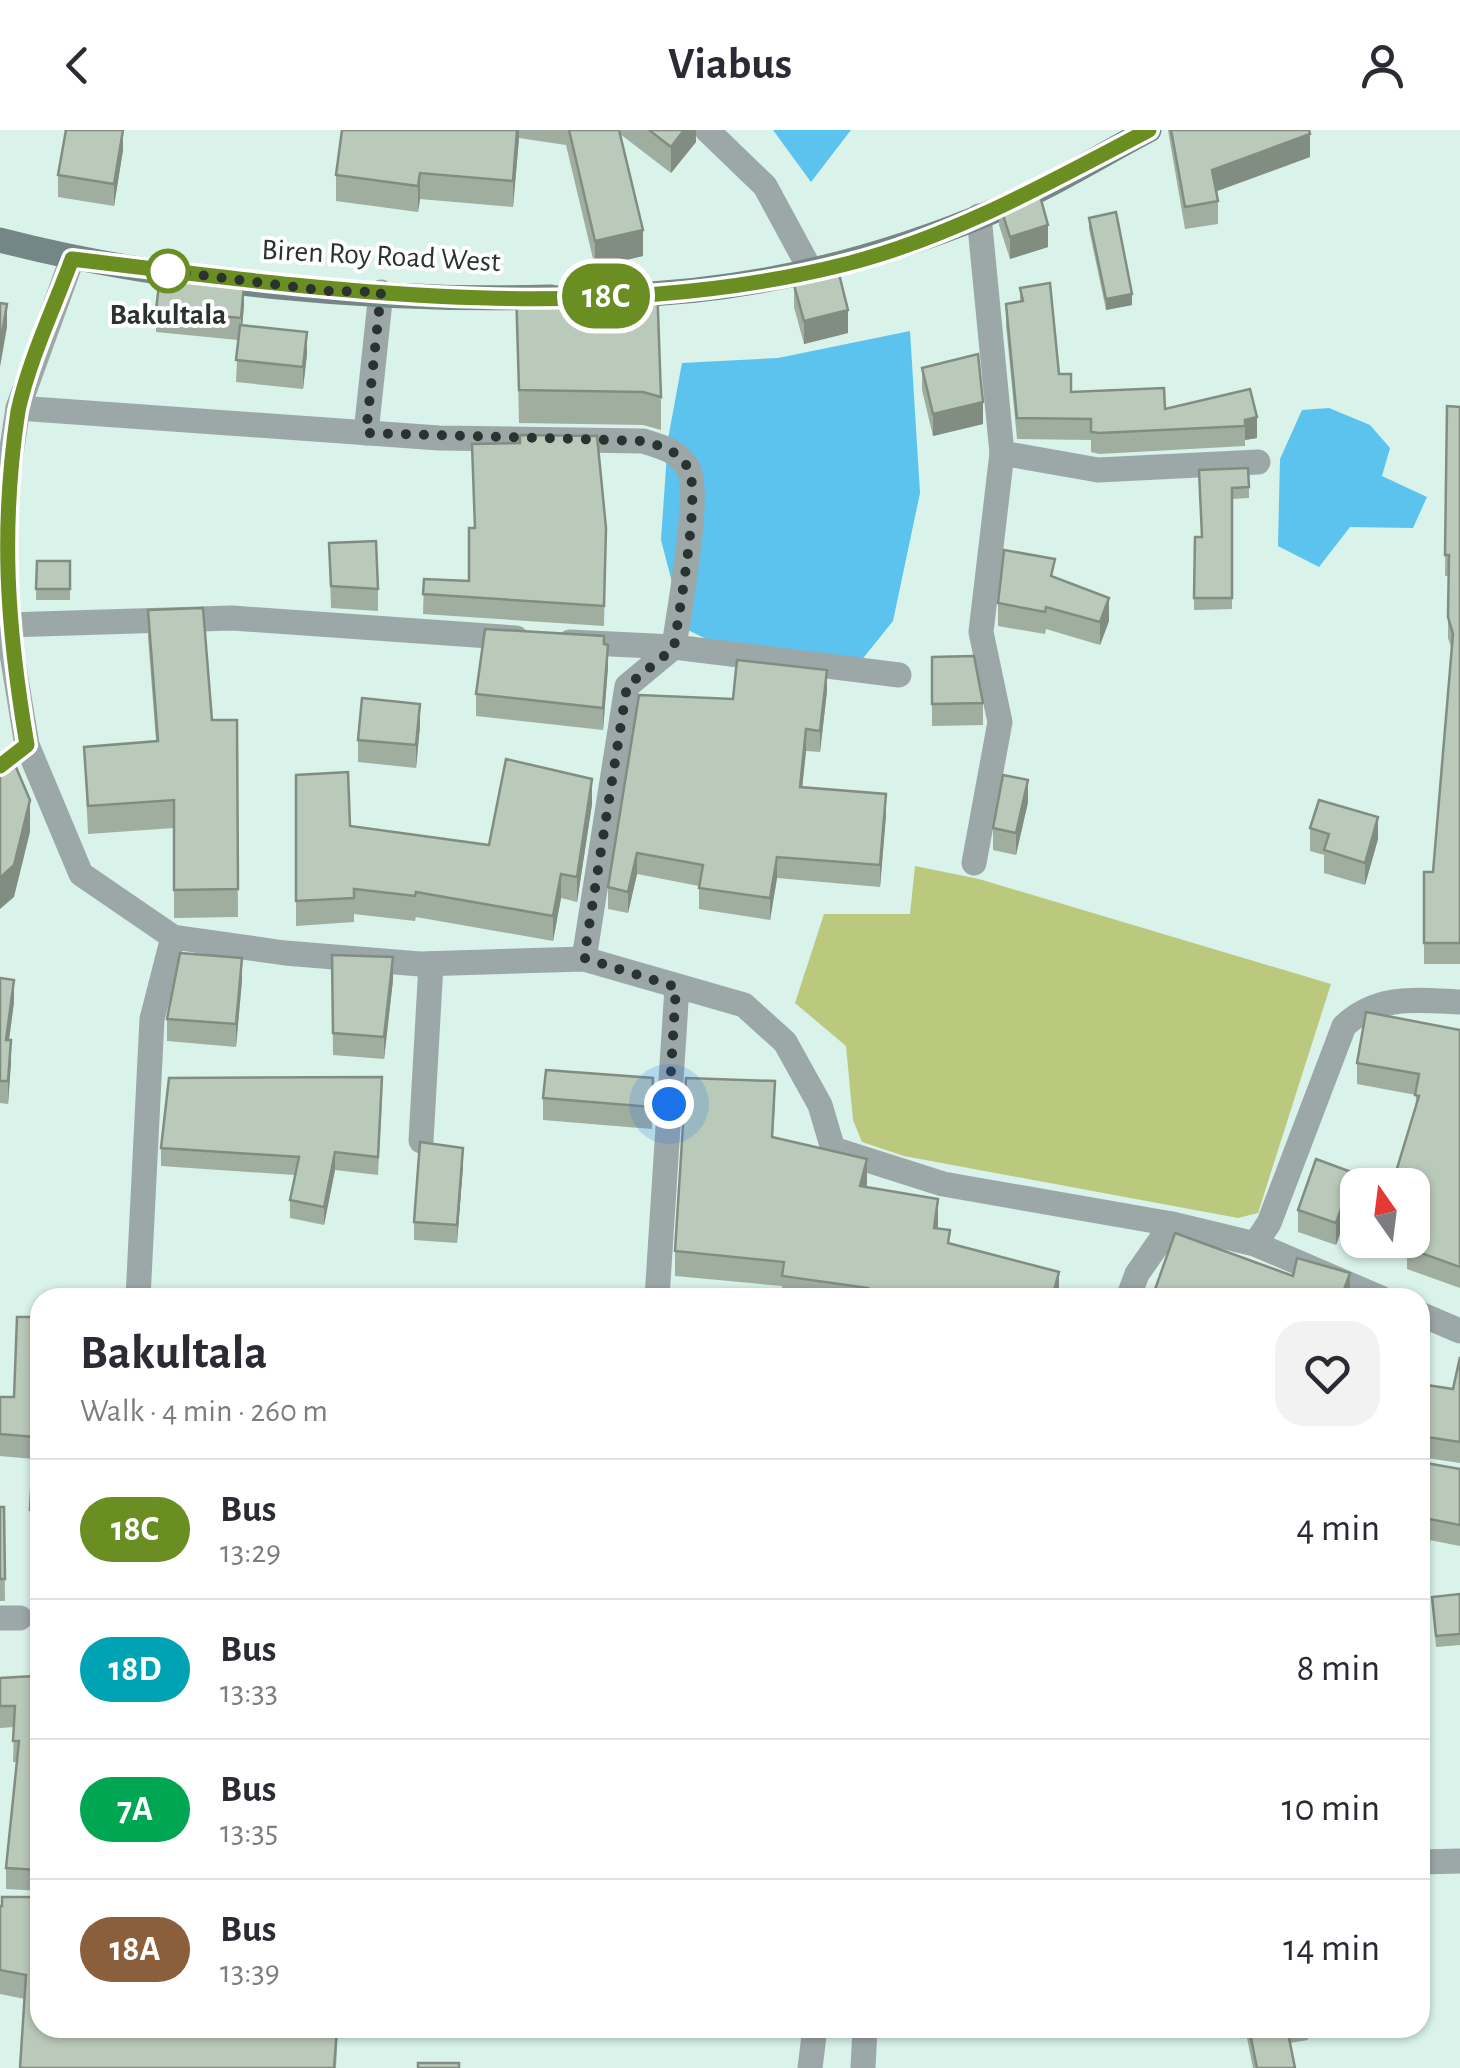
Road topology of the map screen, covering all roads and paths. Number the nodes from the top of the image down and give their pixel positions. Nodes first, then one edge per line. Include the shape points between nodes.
1 (707, 130) edge
2 (1149, 130) edge
3 (978, 216) junction
4 (0, 240) edge
5 (72, 259) junction
6 (811, 271) junction
7 (381, 292) junction
8 (18, 408) junction
9 (366, 433) junction
10 (1002, 453) junction
11 (1258, 462) dead end
12 (7, 625) junction
13 (674, 648) junction
14 (899, 675) dead end
15 (27, 745) junction
16 (0, 766) edge
17 (974, 863) dead end
18 (174, 937) junction
19 (584, 958) junction
20 (431, 964) junction
21 (676, 987) junction
22 (1460, 1002) edge
23 (421, 1140) edge
24 (1172, 1224) junction
25 (1255, 1244) junction
26 (139, 1288) edge
27 (658, 1288) edge
28 (1132, 1288) edge
29 (1358, 1288) edge
30 (1430, 1318) edge
31 (1460, 1331) edge
32 (1460, 1861) edge
33 (1430, 1862) edge
34 (813, 2038) edge
35 (864, 2038) edge
36 (810, 2068) edge
37 (863, 2068) edge

1 - 6 street via 765,186
2 - 3 main road, Biren Roy Road West
3 - 6 main road, Biren Roy Road West
3 - 10 street
4 - 5 main road, Biren Roy Road West
5 - 7 main road, Biren Roy Road West
5 - 8 street
6 - 7 main road, Biren Roy Road West via 694,293
7 - 9 street
8 - 9 street
8 - 12 street via 2,514
9 - 13 street via 643,441 674,450 691,472 692,506
10 - 11 street via 1098,470
10 - 17 street via 981,632 1000,722
12 - 13 street via 232,618
12 - 15 street
13 - 14 street
13 - 19 street via 627,686
15 - 16 street
15 - 18 street via 81,874
18 - 20 street
18 - 26 street via 152,1019
19 - 20 street
19 - 21 street
20 - 23 street
21 - 24 street via 744,1005 785,1042 820,1106 833,1149 944,1184
21 - 27 street
22 - 25 street via 1398,999 1344,1026 1269,1223
24 - 25 street
24 - 28 street
25 - 29 street
30 - 31 street
32 - 33 street
34 - 36 street
35 - 37 street

